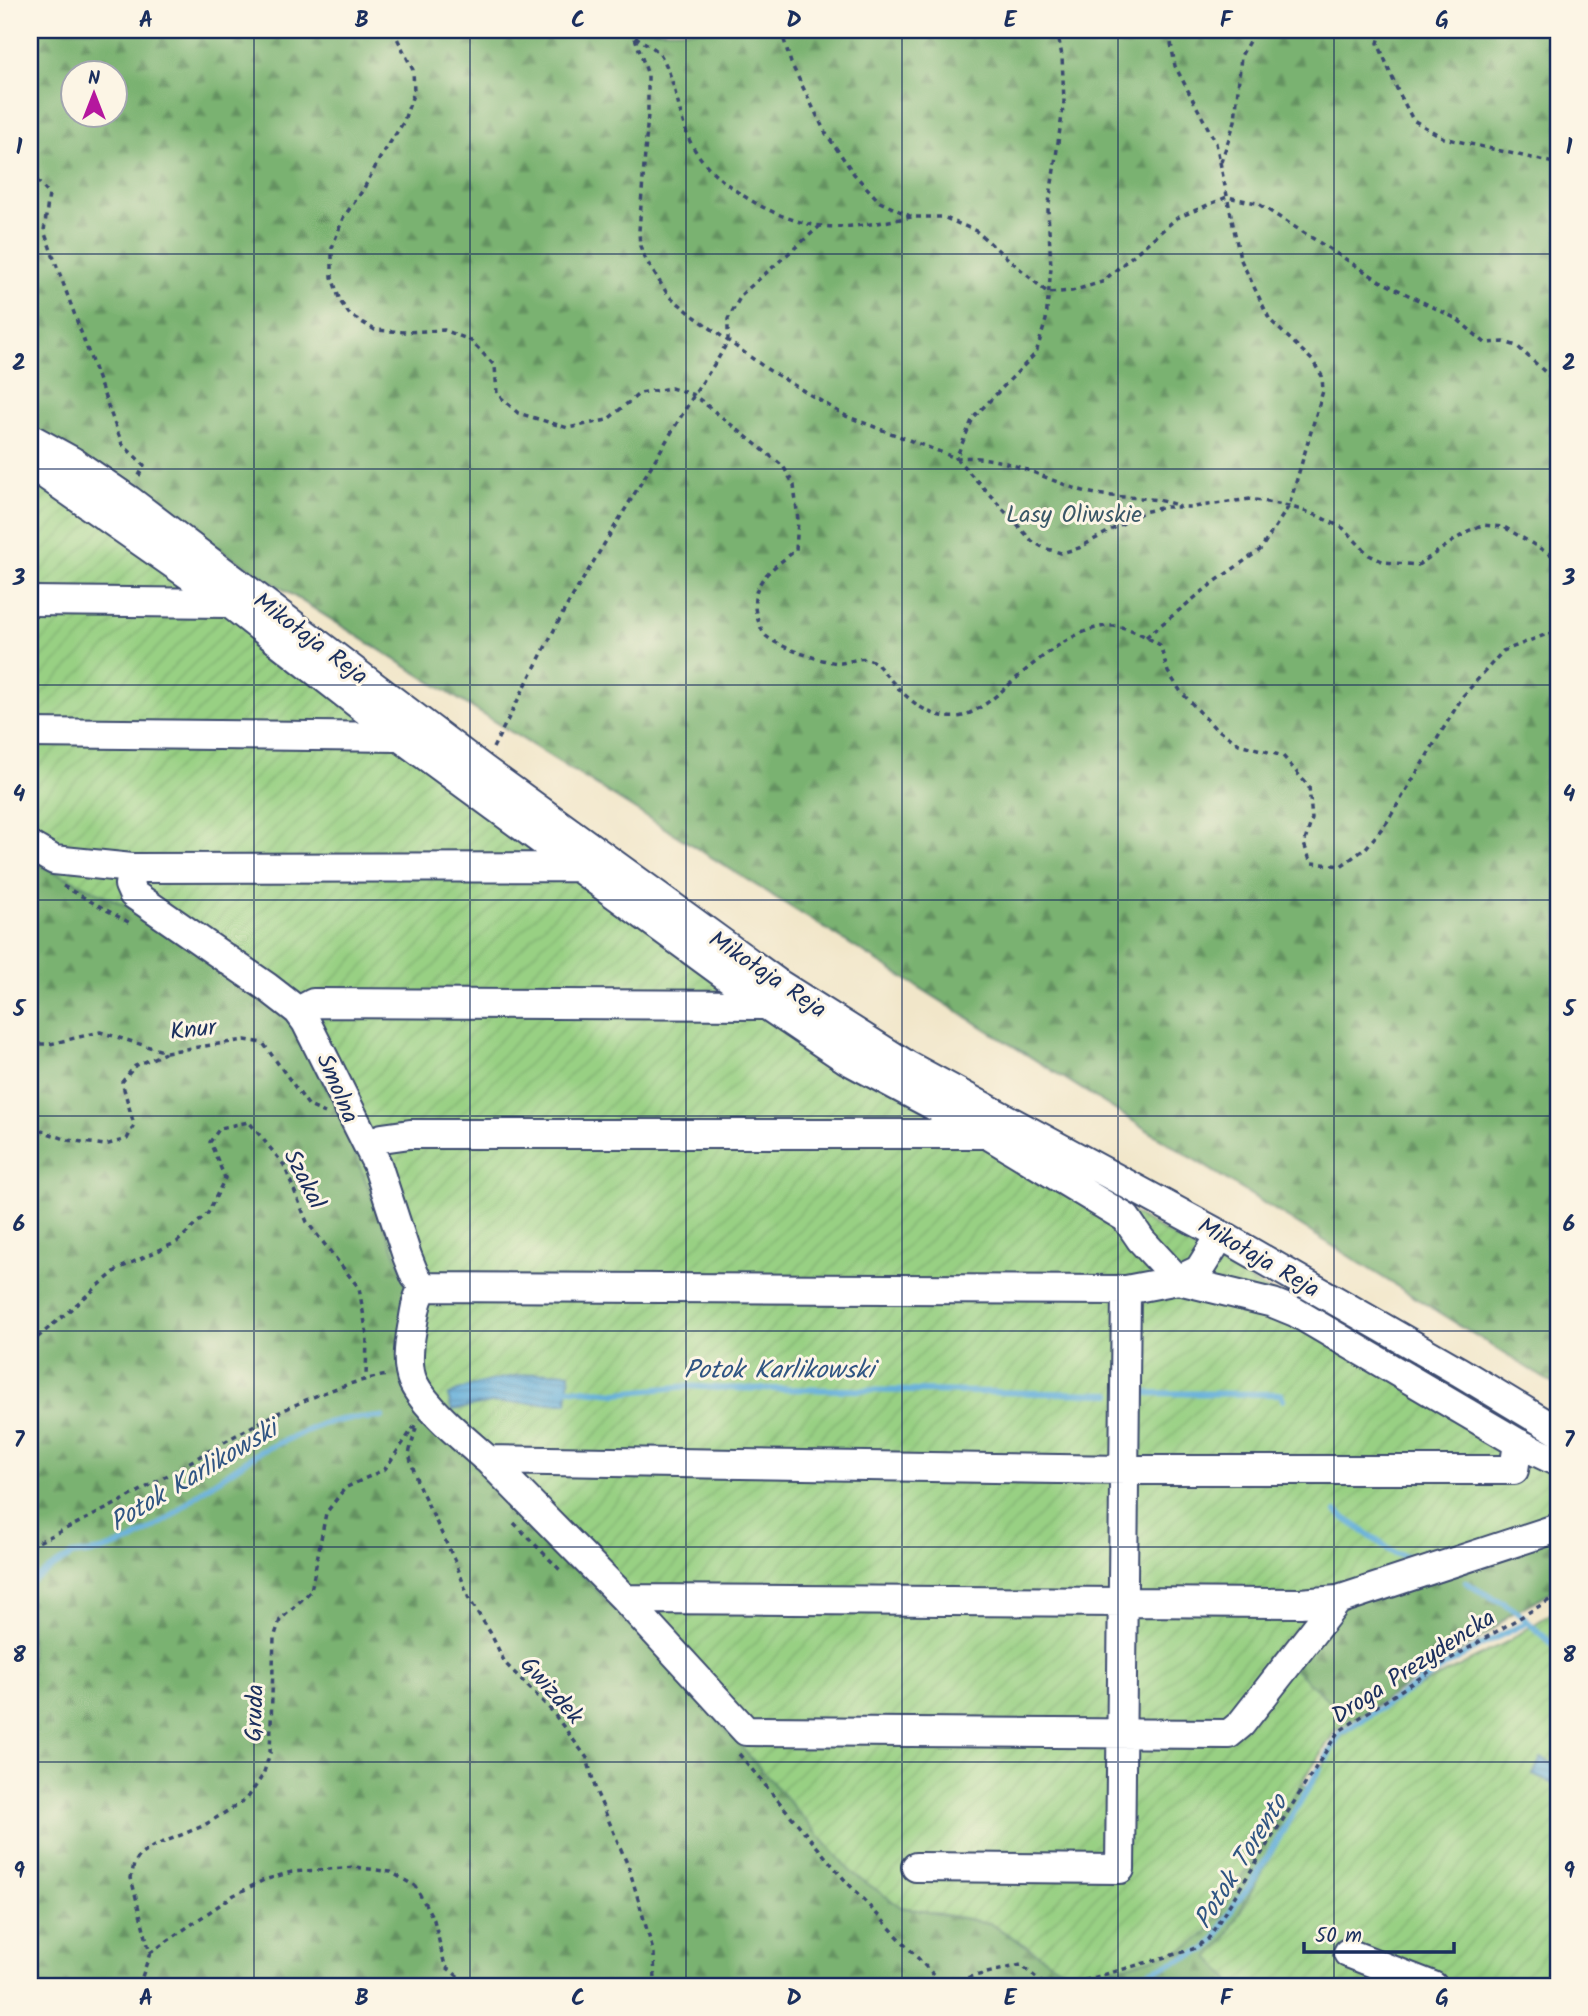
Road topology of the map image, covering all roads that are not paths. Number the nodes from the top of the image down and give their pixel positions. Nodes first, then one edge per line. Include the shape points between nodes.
1 (30, 438) edge
2 (30, 464) edge
3 (30, 601) edge
4 (229, 603) junction
5 (30, 733) edge
6 (400, 737) junction
7 (30, 846) edge
8 (577, 867) junction
9 (132, 869) junction
10 (766, 1005) junction
11 (298, 1011) junction
12 (987, 1134) junction
13 (368, 1145) junction
14 (1221, 1235) junction
15 (1178, 1280) junction
16 (424, 1287) junction
17 (1126, 1290) junction
18 (1558, 1431) edge
19 (1518, 1443) junction
20 (488, 1460) junction
21 (1558, 1462) edge
22 (1126, 1470) junction
23 (1558, 1528) edge
24 (625, 1599) junction
25 (1338, 1600) junction
26 (1123, 1601) junction
27 (1123, 1734) junction
28 (916, 1867) dead end
29 (1348, 1953) dead end
30 (1433, 1986) edge

1 - 14 street, Mikołaja Reja via 129,500 745,961 907,1065
2 - 4 street
3 - 4 street
4 - 6 street
5 - 6 street
6 - 8 street
7 - 9 street via 54,860
8 - 9 street
8 - 10 street
9 - 11 street via 129,885 133,894
10 - 11 street via 313,1003
10 - 12 street via 846,1059
11 - 13 street
12 - 13 street via 410,1134
12 - 15 street via 1126,1218
13 - 16 street via 407,1256
14 - 15 street via 1199,1270
14 - 18 street, Mikołaja Reja
15 - 17 street
15 - 19 street via 1295,1312
16 - 17 street
16 - 20 street via 418,1296 410,1340 414,1382 440,1417
17 - 22 street
19 - 21 street
19 - 22 street via 1514,1471
20 - 22 street
20 - 24 street
22 - 26 street
23 - 25 street
24 - 26 street
24 - 27 street via 746,1731
25 - 26 street
25 - 27 street via 1229,1734
26 - 27 street
27 - 28 street via 1120,1869
29 - 30 street

